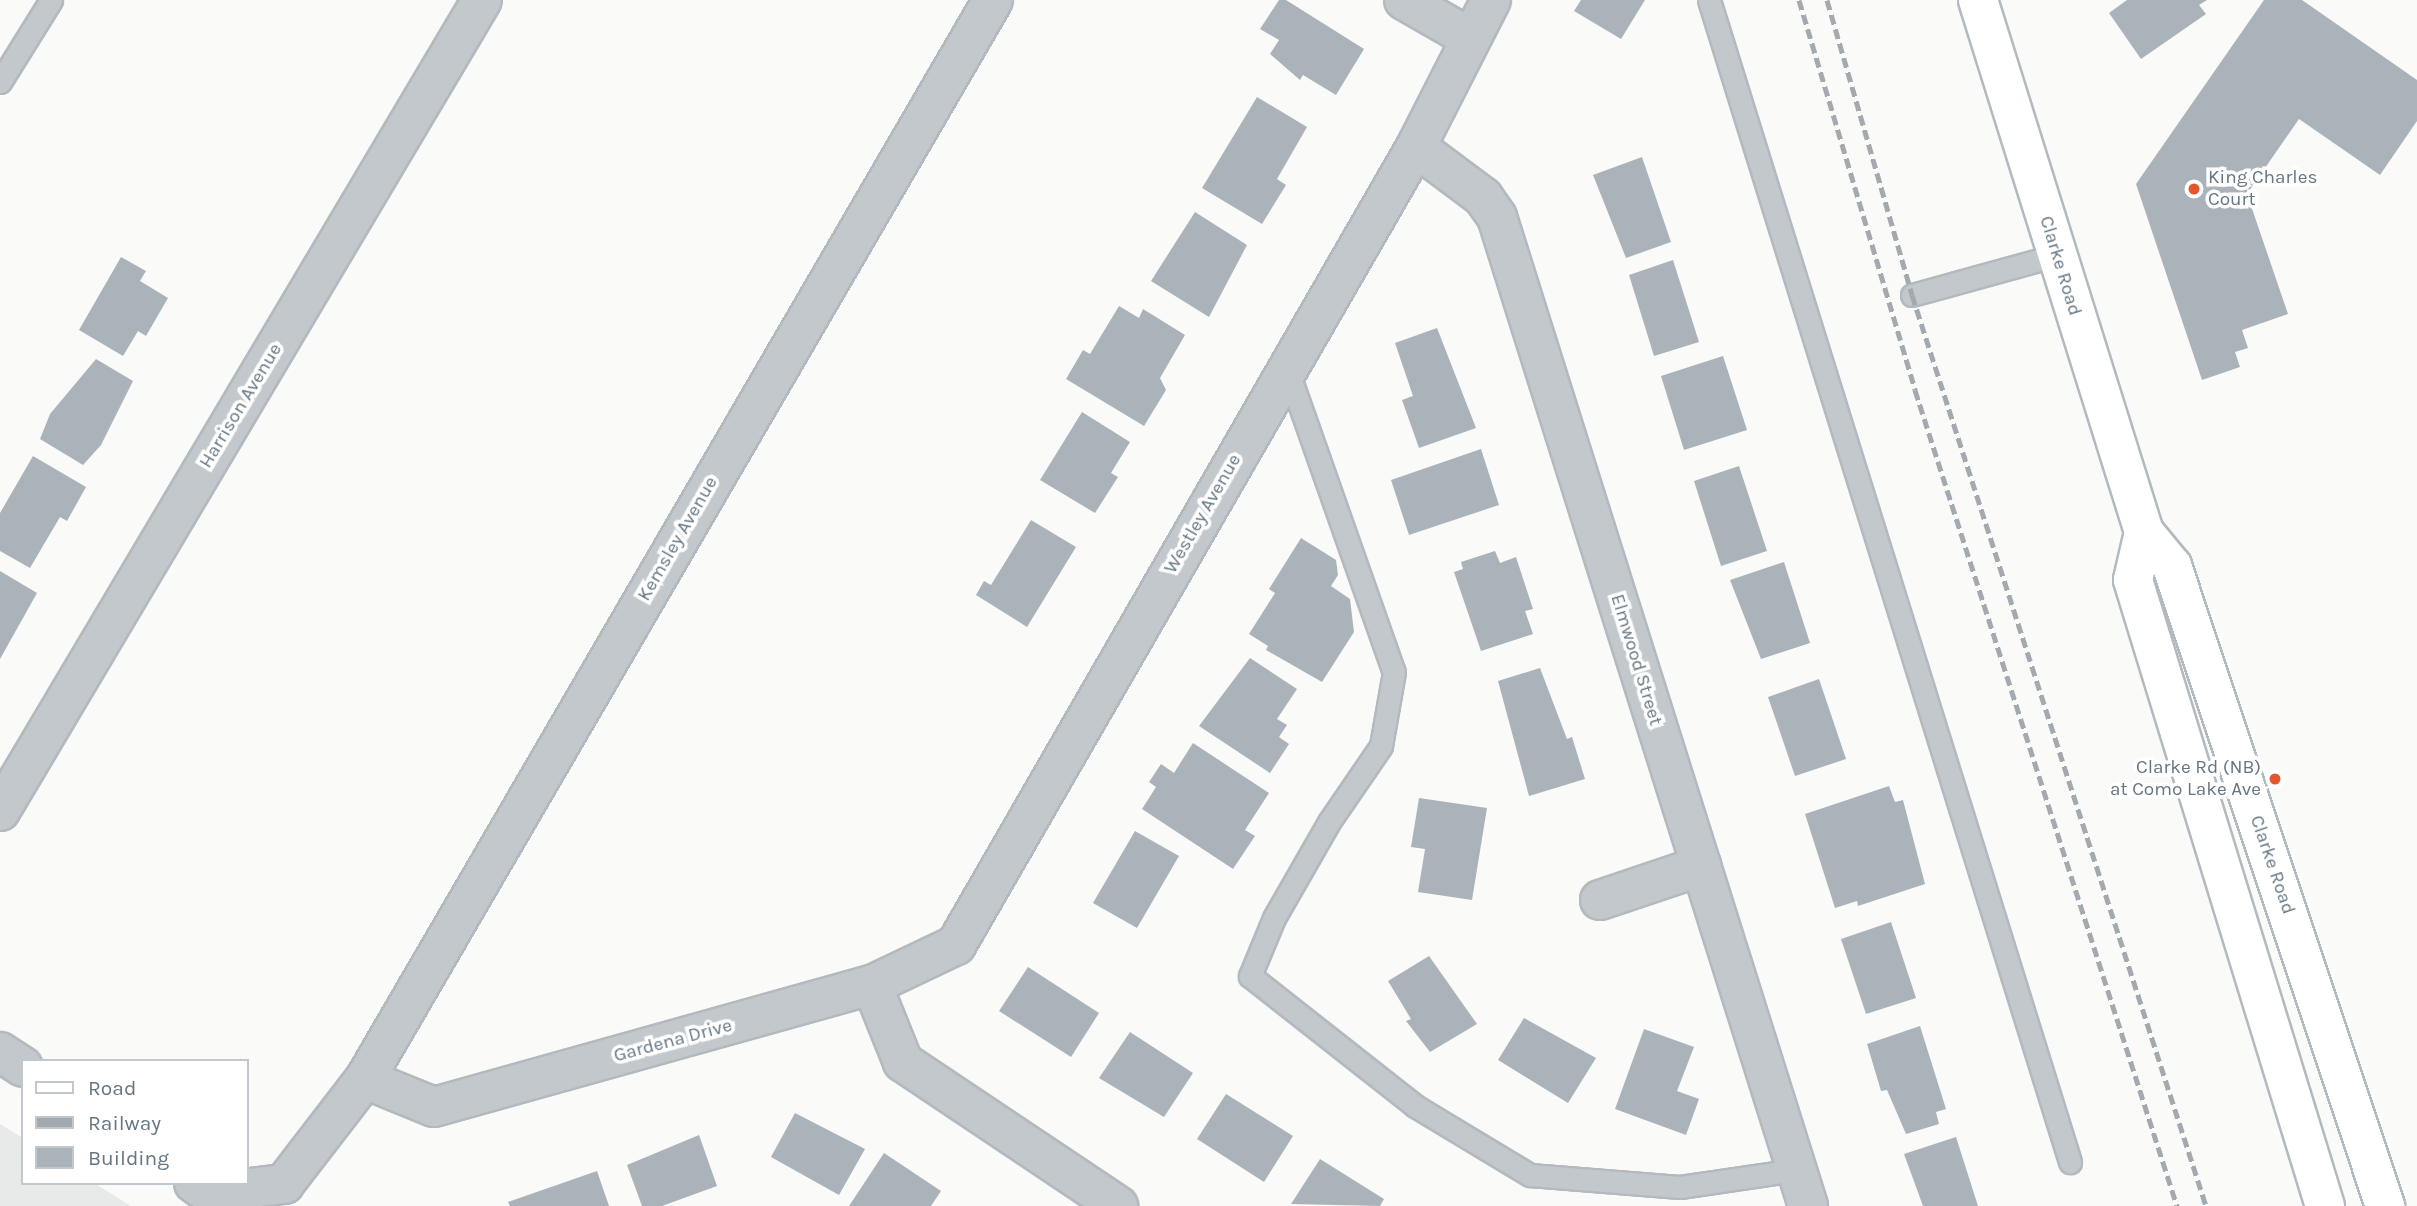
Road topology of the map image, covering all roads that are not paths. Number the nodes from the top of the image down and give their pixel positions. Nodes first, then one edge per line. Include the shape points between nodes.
1 (51, 0) edge
2 (482, 0) edge
3 (993, 0) edge
4 (1404, 0) edge
5 (1491, 0) edge
6 (1709, 0) edge
7 (1978, 0) edge
8 (1470, 38) junction
9 (0, 82) edge
10 (1416, 147) junction
11 (2057, 255) junction
12 (1912, 295) dead end
13 (1286, 368) junction
14 (2144, 532) junction
15 (0, 811) edge
16 (1701, 866) junction
17 (1600, 900) dead end
18 (872, 985) junction
19 (0, 1052) edge
20 (21, 1066) edge
21 (365, 1079) junction
22 (2070, 1163) dead end
23 (1795, 1170) junction
24 (197, 1185) edge
25 (1118, 1206) edge
26 (1808, 1206) edge
27 (2325, 1206) edge
28 (2385, 1206) edge

1 - 9 lane
2 - 15 street, Harrison Avenue
3 - 21 street, Kemsley Avenue
4 - 8 street
5 - 8 street, Westley Avenue
6 - 22 lane
7 - 11 main road, Clarke Road
8 - 10 street, Westley Avenue
10 - 13 street, Westley Avenue
10 - 16 street, Elmwood Street via 1483,197 1497,217
11 - 12 lane
11 - 14 main road, Clarke Road
13 - 18 street, Westley Avenue via 956,945
13 - 23 lane via 1394,672 1381,746 1329,822 1274,918 1250,976 1415,1107 1530,1175 1680,1187
14 - 27 main road via 2133,580
14 - 28 main road, Clarke Road via 2172,566
16 - 17 street
16 - 23 street, Elmwood Street
18 - 21 street, Gardena Drive via 434,1107
18 - 25 street via 903,1062
19 - 20 street
21 - 24 street via 284,1184 208,1193
23 - 26 street, Elmwood Street

